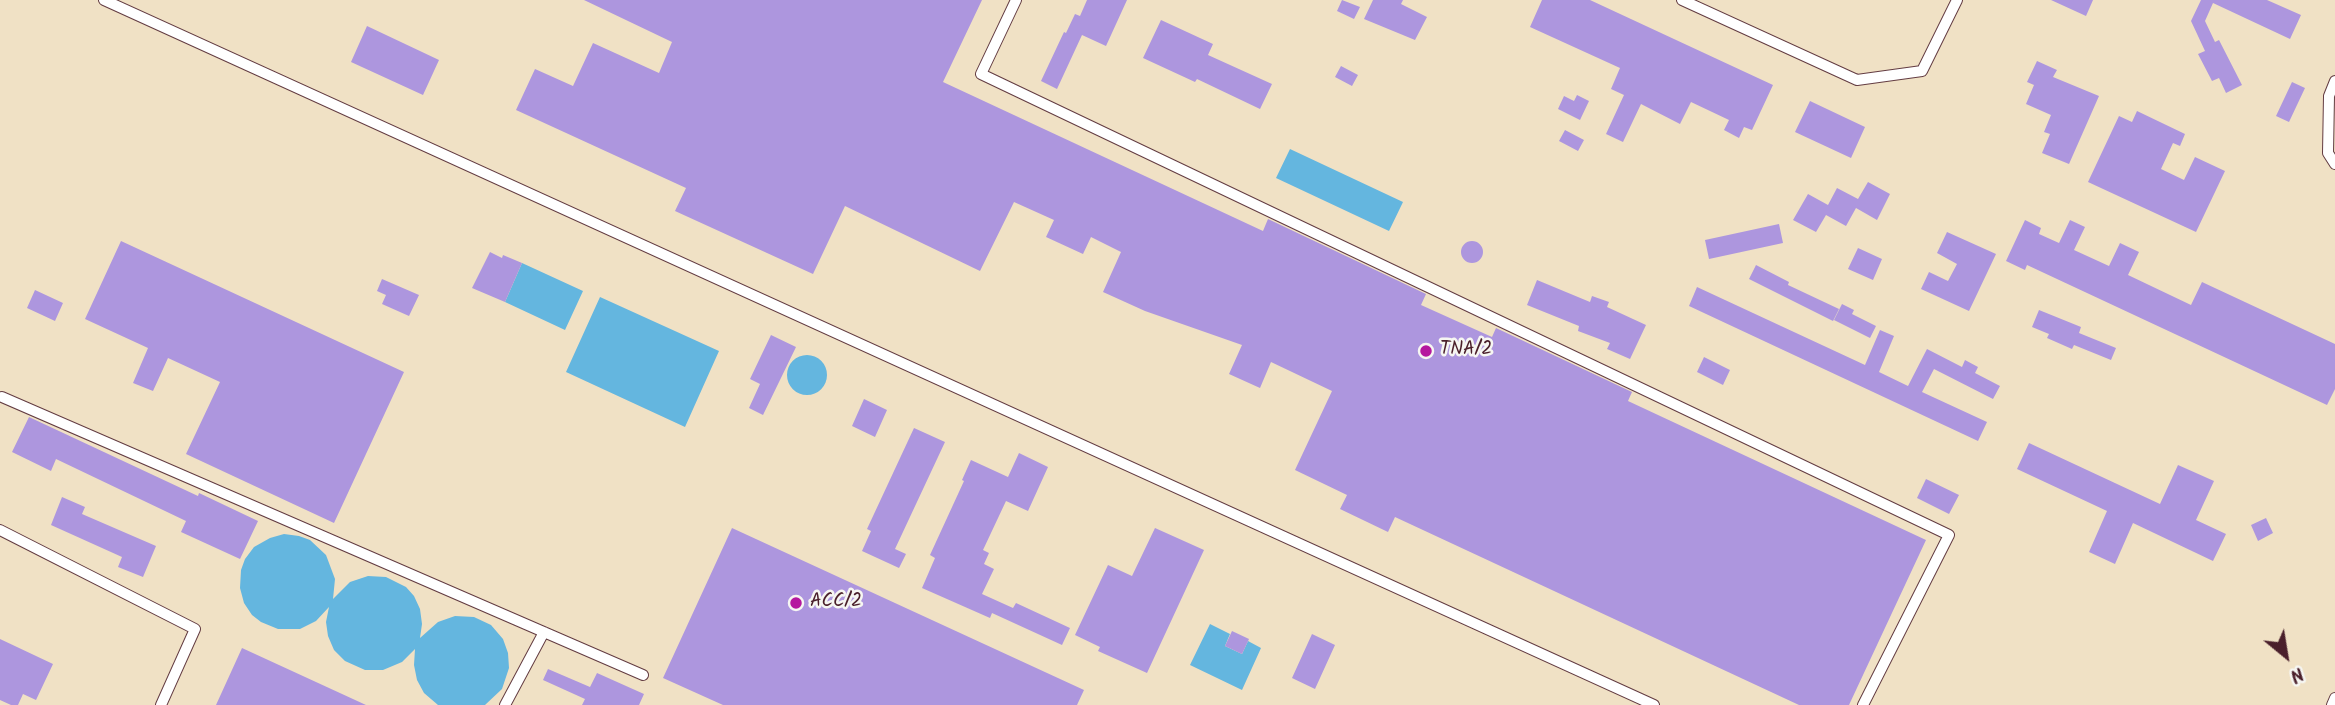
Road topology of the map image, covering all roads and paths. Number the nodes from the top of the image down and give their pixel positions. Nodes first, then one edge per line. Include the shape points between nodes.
1 (104, 0) edge
2 (1016, 0) edge
3 (1682, 0) edge
4 (1957, 0) edge
5 (2335, 80) edge
6 (2335, 164) edge
7 (1, 398) edge
8 (0, 530) edge
9 (544, 632) junction
10 (643, 675) dead end
11 (2335, 698) edge
12 (161, 705) edge
13 (505, 705) edge
14 (1654, 705) edge
15 (1863, 705) edge
16 (2332, 705) edge

1 - 14 lane
2 - 15 lane via 981,74 1950,535
3 - 4 lane via 1857,80 1922,71
5 - 6 lane via 2329,96 2328,153
7 - 9 lane
8 - 12 lane via 195,629
9 - 10 lane
9 - 13 lane
11 - 16 lane

